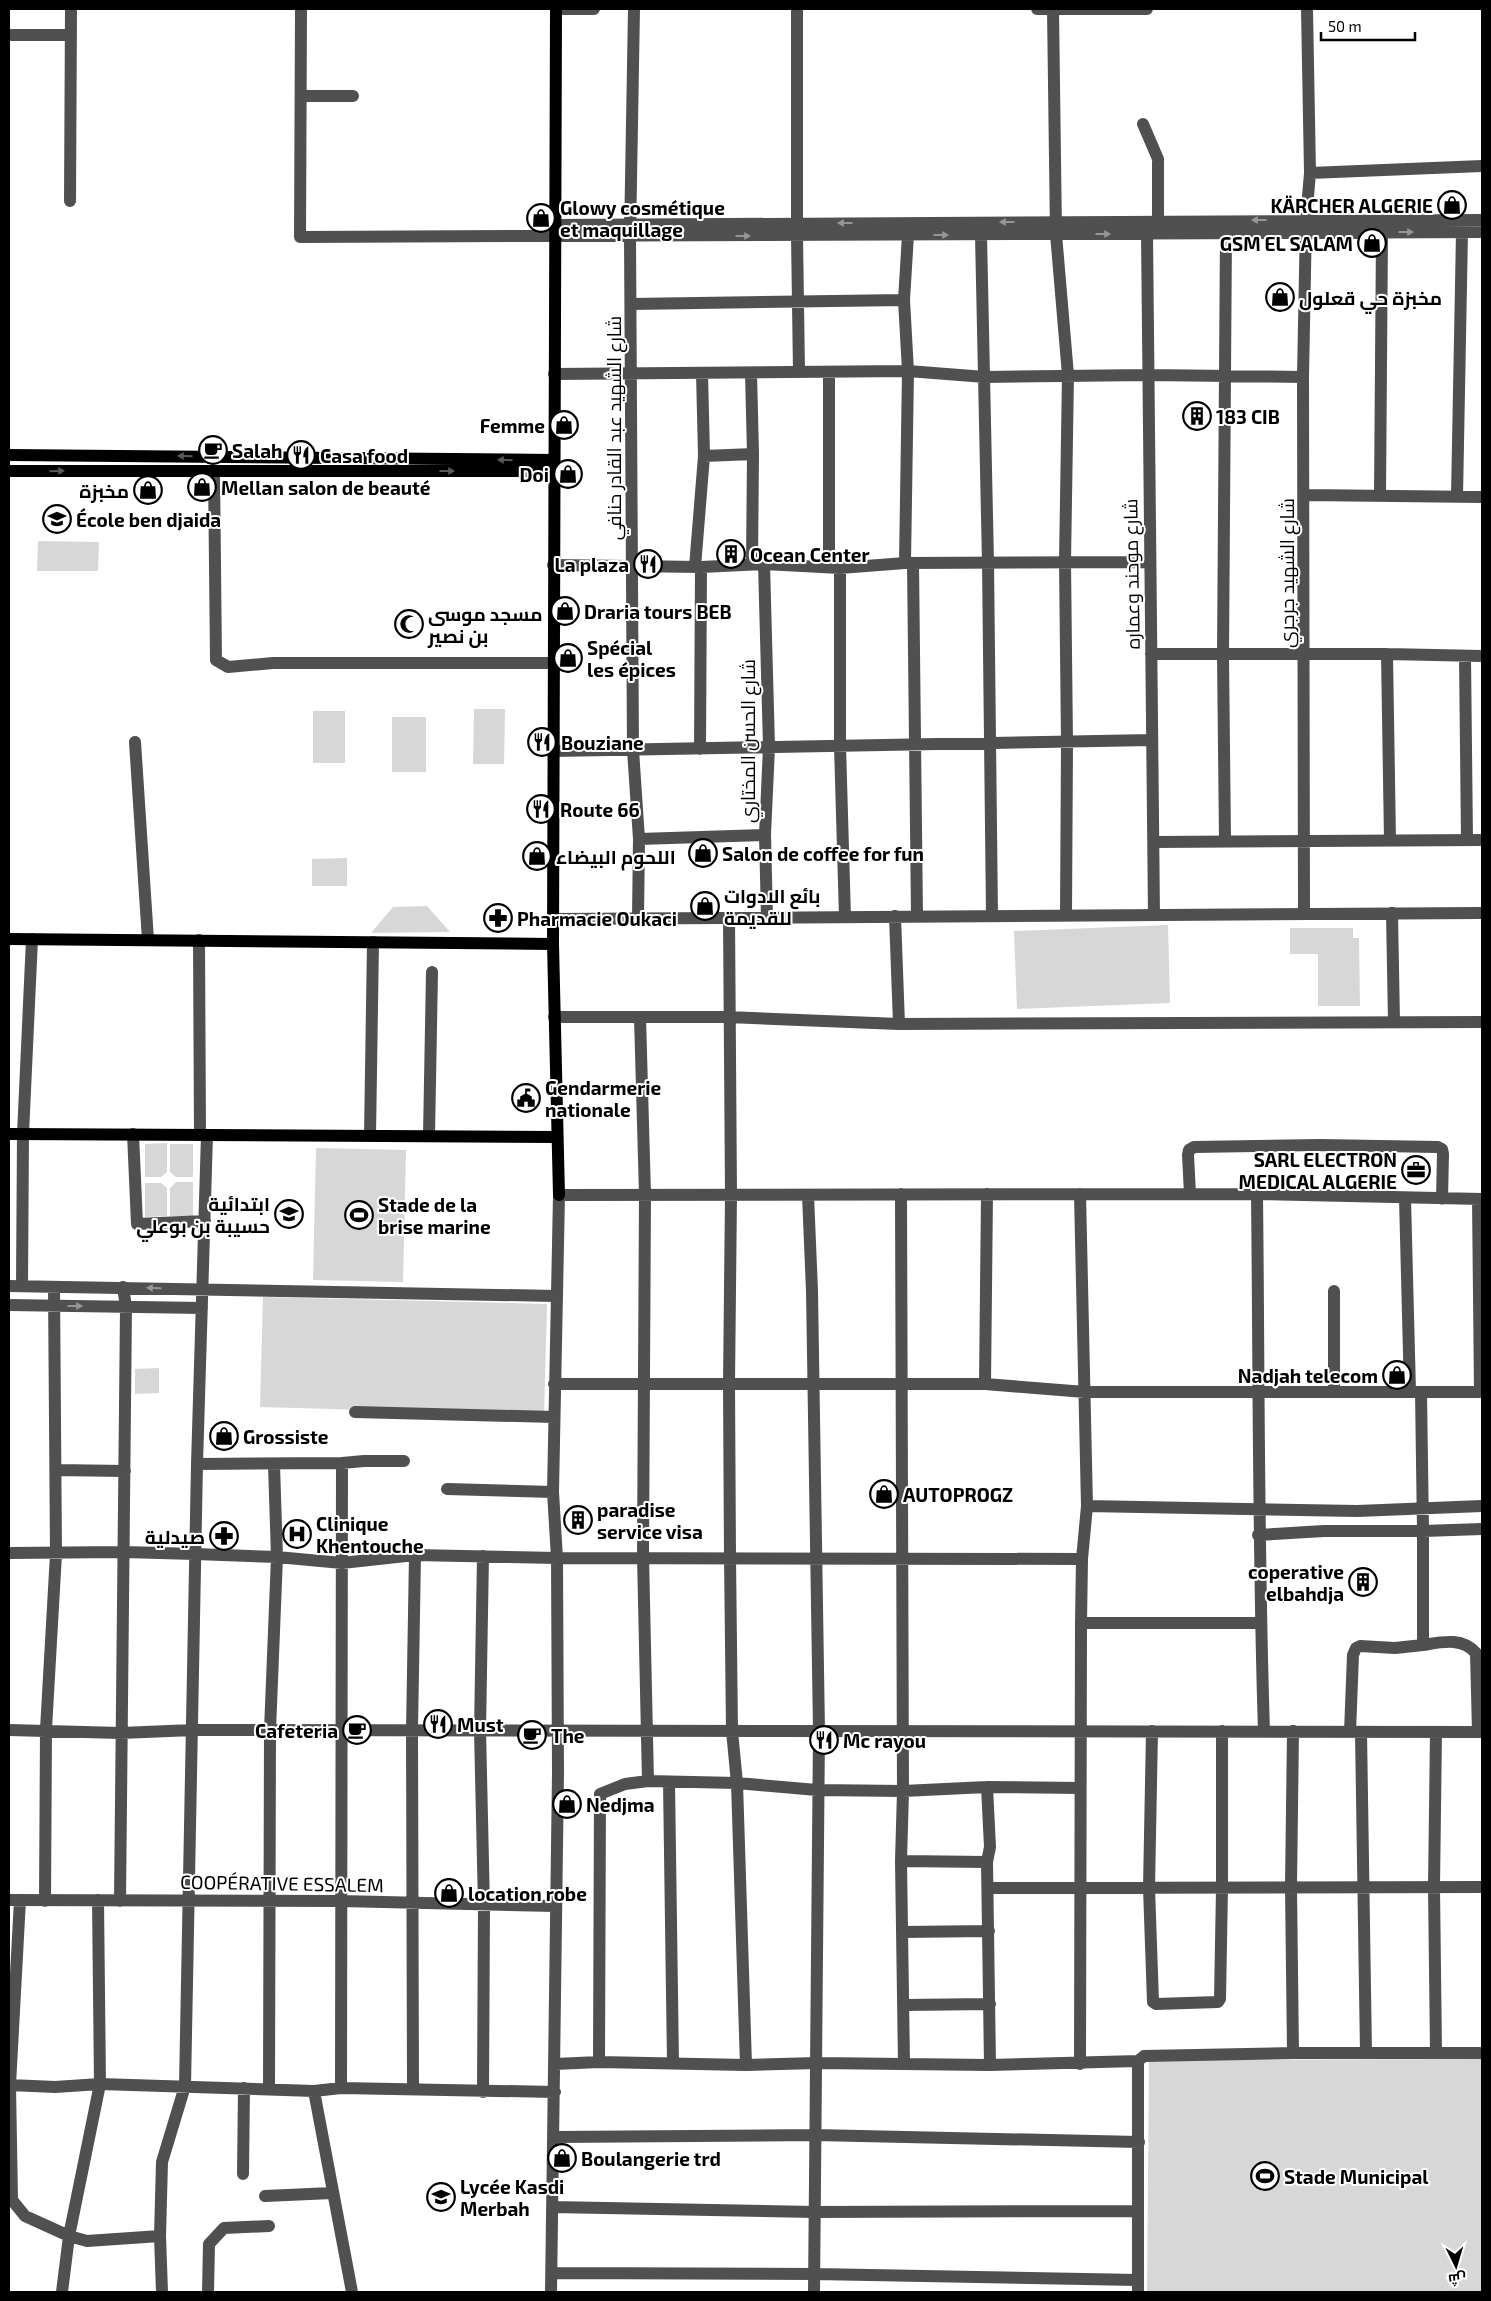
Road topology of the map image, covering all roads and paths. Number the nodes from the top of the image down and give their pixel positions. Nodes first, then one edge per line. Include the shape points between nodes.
1 (71, 9) edge
2 (301, 9) edge
3 (556, 9) edge
4 (594, 9) edge
5 (634, 9) edge
6 (797, 9) edge
7 (1036, 9) edge
8 (1054, 9) edge
9 (1147, 9) edge
10 (1307, 9) edge
11 (9, 35) edge
12 (71, 35) junction
13 (301, 96) junction
14 (353, 96) dead end
15 (1143, 124) dead end
16 (1482, 166) edge
17 (1310, 173) junction
18 (70, 201) dead end
19 (1158, 220) junction
20 (1482, 220) edge
21 (1306, 226) junction
22 (1056, 228) junction
23 (797, 230) junction
24 (554, 231) junction
25 (631, 231) junction
26 (1382, 232) junction
27 (1462, 232) junction
28 (1482, 232) edge
29 (1226, 233) junction
30 (1147, 234) junction
31 (908, 235) junction
32 (981, 235) junction
33 (904, 300) junction
34 (799, 302) junction
35 (631, 304) junction
36 (908, 371) junction
37 (799, 372) junction
38 (829, 372) junction
39 (702, 373) junction
40 (751, 373) junction
41 (554, 374) junction
42 (632, 374) junction
43 (1068, 375) junction
44 (1148, 375) junction
45 (1226, 376) junction
46 (1303, 376) junction
47 (985, 377) junction
48 (9, 454) edge
49 (753, 454) junction
50 (704, 456) junction
51 (554, 465) junction
52 (9, 471) edge
53 (214, 471) junction
54 (1305, 495) junction
55 (1380, 496) junction
56 (1457, 497) junction
57 (1482, 497) edge
58 (1066, 562) junction
59 (1150, 562) junction
60 (909, 563) junction
61 (988, 563) junction
62 (758, 564) junction
63 (632, 565) junction
64 (554, 566) junction
65 (698, 567) junction
66 (835, 567) junction
67 (1151, 654) junction
68 (1223, 654) junction
69 (1304, 654) junction
70 (1387, 654) junction
71 (1465, 656) junction
72 (1482, 656) edge
73 (553, 663) junction
74 (1152, 740) junction
75 (135, 742) dead end
76 (1068, 742) junction
77 (991, 743) junction
78 (916, 745) junction
79 (840, 746) junction
80 (769, 747) junction
81 (700, 749) junction
82 (633, 750) junction
83 (553, 751) junction
84 (765, 835) junction
85 (638, 839) junction
86 (1467, 840) junction
87 (1482, 840) edge
88 (1304, 841) junction
89 (1390, 841) junction
90 (1154, 842) junction
91 (1225, 842) junction
92 (1392, 913) junction
93 (1482, 913) edge
94 (1304, 914) junction
95 (992, 915) junction
96 (1066, 915) junction
97 (1154, 915) junction
98 (896, 916) junction
99 (917, 916) junction
100 (729, 917) junction
101 (845, 917) junction
102 (638, 918) junction
103 (767, 918) junction
104 (553, 919) junction
105 (9, 939) edge
106 (32, 939) junction
107 (148, 940) junction
108 (199, 940) junction
109 (373, 942) junction
110 (553, 944) junction
111 (432, 972) dead end
112 (554, 1017) junction
113 (640, 1017) junction
114 (728, 1017) junction
115 (1394, 1022) junction
116 (1482, 1022) edge
117 (899, 1024) junction
118 (9, 1134) edge
119 (23, 1134) junction
120 (133, 1134) junction
121 (204, 1135) junction
122 (370, 1136) junction
123 (429, 1136) junction
124 (556, 1137) junction
125 (901, 1194) junction
126 (987, 1194) junction
127 (1080, 1194) junction
128 (1190, 1194) junction
129 (1257, 1194) junction
130 (559, 1195) junction
131 (645, 1195) junction
132 (731, 1195) junction
133 (808, 1195) junction
134 (1404, 1198) junction
135 (1442, 1199) junction
136 (1480, 1199) edge
137 (205, 1221) junction
138 (9, 1286) edge
139 (22, 1286) junction
140 (54, 1287) junction
141 (123, 1287) junction
142 (202, 1288) junction
143 (1334, 1291) dead end
144 (556, 1296) junction
145 (9, 1305) edge
146 (54, 1306) junction
147 (126, 1307) junction
148 (202, 1308) junction
149 (554, 1384) junction
150 (644, 1384) junction
151 (729, 1384) junction
152 (813, 1384) junction
153 (900, 1384) junction
154 (985, 1384) junction
155 (1085, 1392) junction
156 (1260, 1392) junction
157 (1334, 1392) junction
158 (1415, 1392) junction
159 (1481, 1392) edge
160 (355, 1412) dead end
161 (554, 1417) junction
162 (404, 1461) dead end
163 (342, 1463) junction
164 (198, 1464) junction
165 (274, 1464) junction
166 (56, 1470) junction
167 (125, 1470) junction
168 (446, 1489) dead end
169 (553, 1492) junction
170 (1087, 1506) junction
171 (1482, 1506) edge
172 (1259, 1508) junction
173 (1422, 1508) junction
174 (1482, 1529) edge
175 (1423, 1531) junction
176 (1258, 1535) junction
177 (124, 1552) junction
178 (9, 1553) edge
179 (56, 1554) junction
180 (196, 1554) junction
181 (415, 1555) junction
182 (483, 1556) junction
183 (643, 1556) junction
184 (277, 1557) junction
185 (730, 1557) junction
186 (817, 1557) junction
187 (557, 1558) junction
188 (902, 1558) junction
189 (1082, 1559) junction
190 (342, 1563) junction
191 (1081, 1623) junction
192 (1260, 1624) junction
193 (1423, 1645) junction
194 (46, 1729) junction
195 (9, 1730) edge
196 (194, 1730) junction
197 (270, 1730) junction
198 (342, 1730) junction
199 (412, 1730) junction
200 (480, 1730) junction
201 (648, 1730) junction
202 (558, 1731) junction
203 (732, 1731) junction
204 (819, 1731) junction
205 (903, 1731) junction
206 (1152, 1731) junction
207 (1222, 1731) junction
208 (1264, 1731) junction
209 (1293, 1731) junction
210 (1080, 1732) junction
211 (1355, 1732) junction
212 (1436, 1732) junction
213 (1480, 1732) edge
214 (122, 1733) junction
215 (648, 1781) junction
216 (669, 1782) junction
217 (737, 1783) junction
218 (987, 1786) junction
219 (1080, 1788) junction
220 (818, 1790) junction
221 (903, 1791) junction
222 (901, 1861) junction
223 (987, 1862) junction
224 (1291, 1887) junction
225 (1362, 1887) junction
226 (1434, 1887) junction
227 (1482, 1887) edge
228 (989, 1888) junction
229 (1079, 1888) junction
230 (1149, 1888) junction
231 (1222, 1888) junction
232 (15, 1900) edge
233 (98, 1900) junction
234 (45, 1901) junction
235 (120, 1901) junction
236 (188, 1901) junction
237 (268, 1901) junction
238 (341, 1901) junction
239 (414, 1904) junction
240 (484, 1906) junction
241 (556, 1906) junction
242 (990, 1931) junction
243 (902, 1932) junction
244 (990, 2004) junction
245 (904, 2005) junction
246 (1436, 2052) junction
247 (1293, 2053) junction
248 (1482, 2053) edge
249 (1366, 2054) junction
250 (1138, 2061) junction
251 (599, 2062) junction
252 (673, 2063) junction
253 (817, 2063) junction
254 (555, 2064) junction
255 (904, 2064) junction
256 (1080, 2064) junction
257 (746, 2065) junction
258 (990, 2065) junction
259 (100, 2084) junction
260 (10, 2085) junction
261 (185, 2086) junction
262 (244, 2088) junction
263 (341, 2088) junction
264 (269, 2089) junction
265 (413, 2089) junction
266 (314, 2091) junction
267 (483, 2092) junction
268 (555, 2092) junction
269 (815, 2136) junction
270 (554, 2137) junction
271 (1139, 2142) junction
272 (243, 2174) dead end
273 (332, 2193) junction
274 (265, 2196) dead end
275 (552, 2207) junction
276 (1137, 2211) junction
277 (814, 2212) junction
278 (270, 2226) dead end
279 (69, 2236) junction
280 (160, 2236) junction
281 (552, 2273) junction
282 (814, 2274) junction
283 (1138, 2286) edge
284 (62, 2292) edge
285 (162, 2292) edge
286 (208, 2292) edge
287 (352, 2292) edge
288 (551, 2292) edge
289 (814, 2292) edge

1 - 12 street
2 - 13 street
3 - 4 street
3 - 24 main road
5 - 25 street, شارع الشهيد عبد القادر حنافي
6 - 23 street
7 - 8 street
8 - 9 street
8 - 22 street
10 - 17 street, شارع الشهيد جرجري
11 - 12 street
12 - 18 street
13 - 14 street
13 - 24 street via 300,237
15 - 19 street via 1158,159
16 - 17 street
17 - 21 street, شارع الشهيد جرجري
21 -> 19 street
19 - 22 street
20 - 21 street
21 - 26 street
21 - 29 street
21 - 46 street, شارع الشهيد جرجري
22 -> 23 street
22 -> 30 street
22 - 32 street
22 - 43 street
23 - 25 street
23 - 31 street
23 - 34 street
24 - 25 street
24 - 41 main road
25 - 35 street, شارع الشهيد عبد القادر حنافي
26 -> 27 street
26 - 55 street
27 - 28 street
27 - 56 street
29 - 30 street
29 - 45 street
30 - 44 street, شارع موحند وعماره
31 -> 32 street
31 - 33 street
32 - 47 street
33 - 34 street
33 - 36 street
34 - 35 street
34 - 37 street
35 - 42 street, شارع الشهيد عبد القادر حنافي
36 - 38 street
36 - 47 street
36 - 60 street
37 - 38 street
37 - 40 street
38 - 66 street
39 - 40 street
39 - 42 street
39 - 50 street
40 - 49 street, شارع الحسن المختاري
41 - 42 street
41 - 51 main road
42 - 63 street, شارع الشهيد عبد القادر حنافي
43 - 44 street
43 - 47 street
43 - 58 street
44 - 45 street
44 - 59 street, شارع موحند وعماره
45 - 46 street
45 - 68 street
46 - 54 street, شارع الشهيد جرجري
47 - 61 street
51 -> 48 main road
49 - 50 street
49 - 62 street, شارع الحسن المختاري
50 - 65 street
53 -> 51 main road
51 - 64 main road
52 -> 53 main road
53 - 73 street via 216,660 228,668 272,663
54 - 55 street
54 - 69 street, شارع الشهيد جرجري
55 - 56 street
56 - 57 street
58 - 59 street
58 - 61 street
58 - 76 street
59 - 67 street, شارع موحند وعماره
60 - 61 street
60 - 66 street
60 - 78 street
61 - 77 street
62 - 65 street
62 - 66 street
62 - 80 street, شارع الحسن المختاري
63 - 64 street
63 - 65 street
63 - 82 street, شارع الشهيد عبد القادر حنافي
64 - 73 main road
65 - 81 street
66 - 79 street
67 - 68 street
67 - 74 street, شارع موحند وعماره
68 - 69 street
68 - 91 street
69 - 70 street
69 - 88 street, شارع الشهيد جرجري
70 - 71 street
70 - 89 street
71 - 72 street
71 - 86 street
73 - 83 main road
74 - 76 street
74 - 90 street, شارع موحند وعماره
75 - 107 street
76 - 77 street
76 - 96 street
77 - 78 street
77 - 95 street
78 - 79 street
78 - 99 street
79 - 80 street
79 - 101 street
80 - 81 street
80 - 84 street, شارع الحسن المختاري
81 - 82 street
82 - 83 street
82 - 85 street, شارع الشهيد عبد القادر حنافي
83 - 104 main road
84 - 85 street
84 - 103 street, شارع الحسن المختاري
85 - 102 street, شارع الشهيد عبد القادر حنافي
86 - 87 street
86 - 89 street
88 - 89 street
88 - 91 street
88 - 94 street, شارع الشهيد جرجري
90 - 91 street
90 - 97 street, شارع موحند وعماره
92 - 93 street
92 - 94 street
92 - 115 street
94 - 97 street
95 - 96 street
95 - 99 street
96 - 97 street
98 - 99 street
98 - 101 street
98 - 117 street
100 - 102 street
100 - 103 street
100 - 114 street
101 - 103 street
102 - 104 street
104 - 110 main road
105 - 106 main road
106 - 107 main road
106 - 119 street
107 - 108 main road
108 - 109 main road
108 - 121 street
109 - 110 main road
109 - 122 street
110 - 112 main road
111 - 123 street
112 - 113 street
112 - 124 main road
113 - 114 street
113 - 131 street
114 - 117 street
114 - 132 street
115 - 116 street
115 - 117 street
118 - 119 main road
119 - 120 main road
119 - 139 street
120 - 121 main road
120 - 137 street via 137,1224
121 - 122 main road
121 - 137 street
122 - 123 main road
123 - 124 main road
124 - 130 main road
125 - 126 street
125 - 133 street
125 - 153 street
126 - 127 street
126 - 154 street
127 - 128 street
127 - 155 street
128 - 129 street
128 - 135 street via 1188,1155 1194,1147 1438,1147 1443,1154
129 - 134 street
129 - 156 street
130 - 131 street
130 - 144 street
131 - 132 street
131 - 150 street
132 - 133 street
132 - 151 street
133 - 152 street
134 - 135 street
134 - 158 street
135 - 136 street
136 - 159 street
137 - 142 street
138 - 139 street
139 - 140 street
140 - 141 street
140 - 146 street
142 -> 141 street
141 - 147 street
142 - 144 street
142 - 148 street
143 - 157 street
144 - 149 street
145 - 146 street
146 -> 147 street
146 - 166 street
147 - 148 street
147 - 167 street
148 - 164 street
149 - 150 street
149 - 161 street
150 - 151 street
150 - 183 street
151 - 152 street
151 - 185 street
152 - 153 street
152 - 186 street
153 - 154 street
153 - 188 street
154 - 155 street
155 - 156 street
155 - 170 street
156 - 157 street
156 - 172 street
157 - 158 street
158 - 159 street
158 - 173 street
160 - 161 street
161 - 169 street
162 - 163 street
163 - 165 street
163 - 190 street
164 - 165 street
164 - 180 street
165 - 184 street
166 - 167 street
166 - 179 street
167 - 177 street
168 - 169 street
169 - 187 street
170 - 172 street
170 - 189 street
171 - 173 street
172 - 173 street via 1357,1511
172 - 176 street
173 - 175 street
174 - 175 street
175 - 176 street
175 - 193 street
176 - 192 street
177 - 179 street
177 - 180 street
177 - 214 street
178 - 179 street
179 - 194 street
180 - 184 street
180 - 196 street
181 - 182 street
181 - 190 street
181 - 199 street
182 - 187 street
182 - 200 street
183 - 185 street
183 - 187 street
183 - 201 street
184 - 190 street
184 - 197 street
185 - 186 street
185 - 203 street
186 - 188 street
186 - 204 street
187 - 202 street
188 - 189 street
188 - 205 street
189 - 191 street
190 - 198 street
191 - 192 street
191 - 210 street
192 - 208 street
193 - 211 street via 1356,1648 1353,1663
193 - 213 street via 1452,1641 1468,1645 1476,1653
194 - 195 street
194 - 214 street
194 - 234 street
196 - 197 street
196 - 214 street
196 - 236 street
197 - 198 street
197 - 237 street
198 - 199 street
198 - 238 street
199 - 200 street
199 - 239 street
200 - 202 street
200 - 240 street
201 - 202 street
201 - 203 street
201 - 215 street
202 - 241 street
203 - 204 street
203 - 217 street
204 - 205 street
204 - 220 street
205 - 210 street
205 - 221 street
206 - 207 street
206 - 210 street
206 - 230 street
207 - 208 street
207 - 231 street
208 - 209 street
209 - 211 street
209 - 224 street
210 - 219 street
211 - 212 street
211 - 225 street
212 - 213 street
212 - 226 street
214 - 235 street
215 - 216 street
215 - 251 street via 625,1784 600,1794
216 - 217 street
216 - 252 street
217 - 220 street
217 - 257 street
218 - 219 street
218 - 221 street
218 - 223 street via 990,1847
219 - 229 street
220 - 221 street
220 - 253 street
221 - 222 street
222 - 223 street
222 - 243 street
223 - 228 street
224 - 225 street
224 - 231 street
224 - 247 street
225 - 226 street
225 - 249 street
226 - 227 street
226 - 246 street
228 - 229 street
228 - 242 street
229 - 230 street
229 - 256 street
230 - 231 street
230 - 231 street via 1153,2002 1156,2004 1218,2002 1220,1999
232 - 234 street, COOPÉRATIVE ESSALEM
232 - 260 street
233 - 234 street, COOPÉRATIVE ESSALEM
233 - 235 street, COOPÉRATIVE ESSALEM
233 - 259 street
235 - 236 street, COOPÉRATIVE ESSALEM
236 - 237 street, COOPÉRATIVE ESSALEM
236 - 261 street
237 - 238 street, COOPÉRATIVE ESSALEM
237 - 264 street
238 - 239 street, COOPÉRATIVE ESSALEM
238 - 263 street
239 - 240 street, COOPÉRATIVE ESSALEM
239 - 265 street
240 - 241 street, COOPÉRATIVE ESSALEM
240 - 267 street
241 - 254 street
242 - 243 street
242 - 244 street
243 - 245 street
244 - 245 street
244 - 258 street
245 - 255 street
246 - 248 street
246 - 249 street
247 - 249 street
247 - 250 street via 1144,2056
250 - 256 street
250 - 271 street
251 - 252 street
251 - 254 street
252 - 257 street
253 - 255 street
253 - 257 street
253 - 269 street
254 - 268 street
255 - 258 street
256 - 258 street
259 - 260 street
259 - 261 street
259 - 279 street
260 - 279 street via 12,2200 26,2216
261 - 262 street
261 - 280 street via 162,2162
262 - 264 street
262 - 272 street
263 - 265 street
263 - 266 street
264 - 266 street
265 - 267 street
266 - 273 street
267 - 268 street
268 - 270 street
269 - 270 street
269 - 271 street
269 - 277 street
270 - 275 street
271 - 276 street
273 - 274 street
273 - 287 street
275 - 277 street
275 - 281 street
276 - 277 street
276 - 283 street
277 - 282 street
278 - 286 street via 224,2228 209,2244
279 - 280 street via 87,2241
279 - 284 street
280 - 285 street
281 - 282 street
281 - 288 street
282 - 283 street
282 - 289 street

